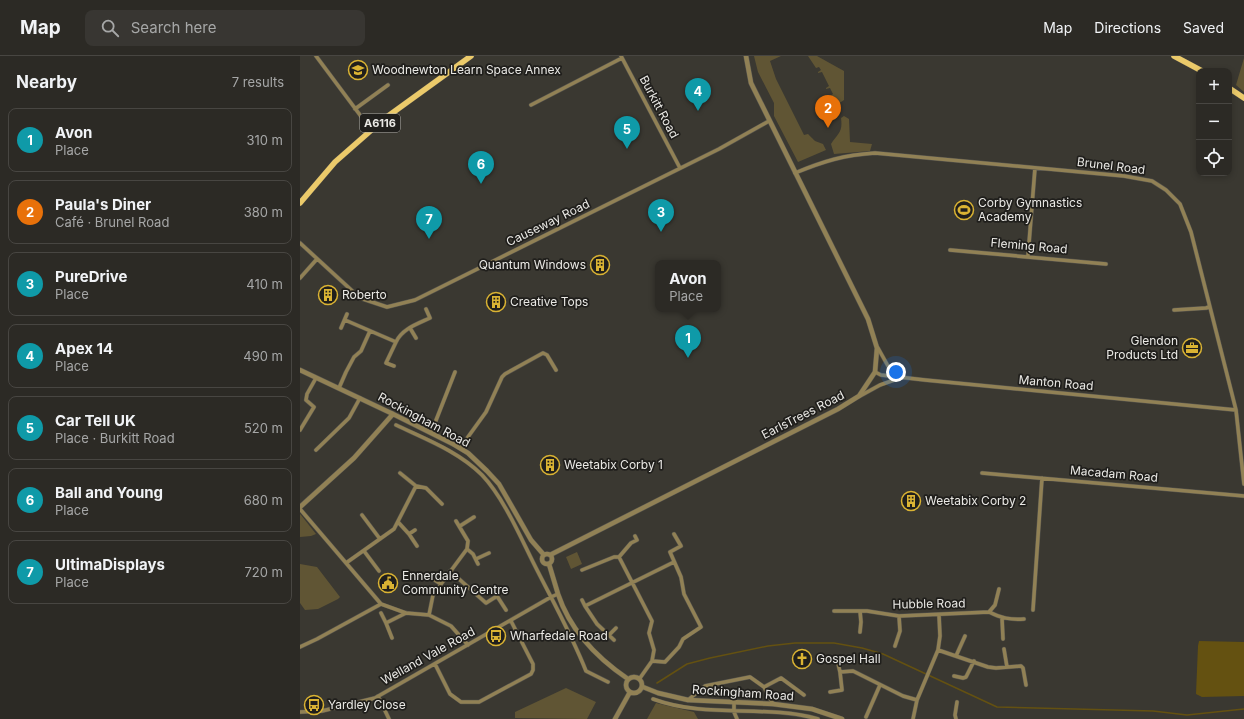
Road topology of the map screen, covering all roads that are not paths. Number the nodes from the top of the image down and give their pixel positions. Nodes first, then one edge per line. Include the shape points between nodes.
1 (316, 56) edge
2 (471, 56) edge
3 (746, 56) edge
4 (1174, 56) edge
5 (622, 57) edge
6 (1196, 68) edge
7 (388, 85) dead end
8 (1232, 90) edge
9 (1244, 98) edge
10 (531, 105) dead end
11 (355, 109) junction
12 (363, 119) dead end
13 (769, 121) junction
14 (680, 168) junction
15 (1035, 168) junction
16 (795, 173) junction
17 (300, 203) edge
18 (300, 243) edge
19 (950, 250) dead end
20 (1028, 256) junction
21 (317, 259) junction
22 (1106, 264) dead end
23 (300, 278) edge
24 (1209, 307) junction
25 (426, 309) dead end
26 (1174, 310) dead end
27 (347, 314) dead end
28 (345, 320) junction
29 (341, 328) dead end
30 (410, 328) junction
31 (370, 331) junction
32 (416, 338) dead end
33 (396, 342) junction
34 (877, 348) junction
35 (394, 366) dead end
36 (300, 370) edge
37 (556, 370) dead end
38 (456, 372) dead end
39 (875, 372) junction
40 (316, 378) junction
41 (900, 378) junction
42 (339, 388) junction
43 (859, 396) junction
44 (360, 398) junction
45 (1236, 410) junction
46 (393, 414) junction
47 (396, 425) dead end
48 (300, 430) edge
49 (431, 433) junction
50 (460, 448) junction
51 (316, 450) dead end
52 (400, 473) dead end
53 (982, 473) dead end
54 (1042, 478) junction
55 (1244, 484) edge
56 (416, 486) junction
57 (1244, 496) edge
58 (442, 498) dead end
59 (300, 508) edge
60 (362, 515) dead end
61 (474, 517) dead end
62 (456, 521) dead end
63 (398, 522) junction
64 (460, 526) junction
65 (415, 530) dead end
66 (409, 534) junction
67 (674, 534) dead end
68 (380, 539) junction
69 (639, 545) dead end
70 (417, 546) dead end
71 (467, 549) junction
72 (364, 551) junction
73 (489, 553) dead end
74 (544, 555) junction
75 (550, 555) junction
76 (619, 557) junction
77 (476, 559) junction
78 (674, 562) junction
79 (346, 563) junction
80 (478, 564) dead end
81 (549, 564) junction
82 (379, 570) dead end
83 (582, 570) dead end
84 (450, 571) junction
85 (425, 574) dead end
86 (633, 583) junction
87 (441, 584) junction
88 (493, 588) dead end
89 (999, 589) dead end
90 (558, 594) junction
91 (497, 596) junction
92 (551, 597) junction
93 (582, 600) dead end
94 (381, 604) junction
95 (585, 606) junction
96 (506, 610) dead end
97 (1033, 610) dead end
98 (834, 611) dead end
99 (860, 611) junction
100 (989, 612) junction
101 (381, 613) dead end
102 (406, 613) junction
103 (429, 615) junction
104 (939, 615) junction
105 (899, 616) junction
106 (1002, 618) junction
107 (1024, 619) dead end
108 (510, 621) junction
109 (386, 623) junction
110 (616, 628) dead end
111 (860, 632) dead end
112 (609, 635) junction
113 (965, 636) dead end
114 (392, 638) dead end
115 (1003, 639) dead end
116 (614, 640) dead end
117 (468, 646) junction
118 (895, 646) dead end
119 (300, 647) edge
120 (1004, 649) dead end
121 (938, 650) junction
122 (956, 656) junction
123 (837, 659) dead end
124 (652, 661) junction
125 (974, 661) junction
126 (436, 664) junction
127 (1007, 667) junction
128 (840, 672) junction
129 (954, 676) dead end
130 (640, 678) junction
131 (628, 679) junction
132 (608, 682) dead end
133 (880, 685) junction
134 (1026, 686) dead end
135 (643, 687) junction
136 (764, 687) junction
137 (630, 692) junction
138 (830, 692) dead end
139 (804, 695) dead end
140 (378, 696) junction
141 (653, 699) dead end
142 (688, 700) junction
143 (917, 700) junction
144 (734, 702) junction
145 (958, 702) dead end
146 (774, 704) junction
147 (300, 712) edge
148 (734, 712) junction
149 (866, 717) dead end
150 (389, 719) edge
151 (615, 719) edge
152 (737, 719) edge
153 (818, 719) edge
154 (842, 719) edge
155 (913, 719) edge
156 (956, 719) edge

1 - 11 street
2 - 17 main road, A6116 via 384,119 335,162
3 - 13 street, EarlsTrees Road via 751,82
4 - 6 main road
5 - 10 street
5 - 14 street, Burkitt Road
7 - 11 street
8 - 9 main road
11 - 12 street
13 - 14 street, Causeway Road
13 - 16 street, EarlsTrees Road
14 - 21 street, Causeway Road via 415,300 387,307 360,298
15 - 16 street, Brunel Road via 875,153 833,158
15 - 20 street
15 - 24 street, Brunel Road via 1124,176 1152,181 1166,190 1180,204 1191,232
16 - 34 street, EarlsTrees Road via 868,319
18 - 21 street, Causeway Road
19 - 20 street, Fleming Road
20 - 22 street, Fleming Road
21 - 23 street
24 - 26 street
24 - 45 street, Brunel Road
25 - 30 street via 430,318
27 - 28 street
28 - 29 street
28 - 31 street
30 - 32 street
30 - 33 street via 399,335
31 - 33 street
31 - 42 street
33 - 35 street via 386,363
34 - 39 street, EarlsTrees Road
34 - 41 street via 888,366
36 - 40 street, Rockingham Road
37 - 50 street via 543,353 505,374 486,412
38 - 49 street
39 - 41 street, Manton Road
39 - 43 street, EarlsTrees Road
40 - 42 street, Rockingham Road
40 - 48 street via 306,400 314,407
41 - 43 street
41 - 45 street, Manton Road
42 - 44 street, Rockingham Road
43 - 75 street, EarlsTrees Road
44 - 46 street, Rockingham Road
44 - 51 street via 350,418
45 - 55 street, Brunel Road
46 - 49 street, Rockingham Road
46 - 59 street via 354,458
47 - 92 street via 451,452 482,476 499,498
49 - 50 street, Rockingham Road
50 - 74 street, Rockingham Road via 498,484 531,540
52 - 56 street
53 - 54 street, Macadam Road
54 - 57 street, Macadam Road
54 - 97 street
56 - 58 street via 426,488 440,503
56 - 63 street
59 - 79 street
60 - 68 street
61 - 64 street
62 - 64 street
63 - 66 street
63 - 68 street via 394,529
64 - 71 street via 468,541
65 - 66 street
66 - 70 street
67 - 78 street via 681,546 670,552
68 - 72 street
69 - 76 street via 636,538
71 - 77 street
71 - 84 street
72 - 79 street
72 - 82 street
73 - 77 street
74 - 75 street
74 - 81 street via 542,561
75 - 81 street via 552,560
76 - 83 street
76 - 86 street
77 - 80 street
78 - 86 street
78 - 124 street via 681,577 684,594 701,627 683,639 680,647 665,662
79 - 94 street
81 - 90 street
84 - 87 street
84 - 91 street via 486,603
85 - 87 street
86 - 95 street
86 - 124 street via 652,621 649,633 654,650
87 - 103 street via 433,595
88 - 91 street
89 - 100 street via 995,605
90 - 92 street, Welland Vale Road
90 - 131 street via 584,640 600,658
91 - 96 street
92 - 108 street, Welland Vale Road
92 - 132 street via 586,671
93 - 95 street
94 - 102 street
94 - 119 street
95 - 112 street via 597,624
98 - 99 street, Hubble Road
99 - 105 street, Hubble Road
99 - 111 street
100 - 104 street, Hubble Road
100 - 106 street, Hubble Road
101 - 109 street
102 - 103 street
102 - 109 street
103 - 117 street via 451,626
104 - 105 street, Hubble Road
104 - 121 street
105 - 118 street via 900,631
106 - 107 street, Hubble Road
106 - 115 street
108 - 117 street, Welland Vale Road
108 - 126 street via 533,664 531,674 479,702 461,702 450,694
109 - 114 street
110 - 112 street
112 - 116 street
113 - 122 street
117 - 126 street, Welland Vale Road
120 - 127 street
121 - 122 street
121 - 143 street
122 - 125 street
123 - 128 street
124 - 130 street
125 - 127 street via 988,667
125 - 129 street via 966,677
126 - 140 street, Welland Vale Road
127 - 134 street via 1023,668
128 - 133 street via 852,671
128 - 138 street via 842,690
130 - 131 street via 634,676
130 - 135 street
131 - 137 street via 626,684
133 - 143 street
133 - 149 street
135 - 137 street via 639,692
135 - 142 street, Rockingham Road
136 - 139 street via 781,678
136 - 142 street via 750,677 705,686
136 - 146 street
137 - 151 street
140 - 147 street, Welland Vale Road via 322,711
140 - 150 street
141 - 148 street via 688,709
142 - 144 street, Rockingham Road
143 - 155 street
144 - 146 street, Rockingham Road
144 - 148 street
145 - 156 street
146 - 154 street, Rockingham Road via 812,709
148 - 152 street
148 - 153 street via 792,714

